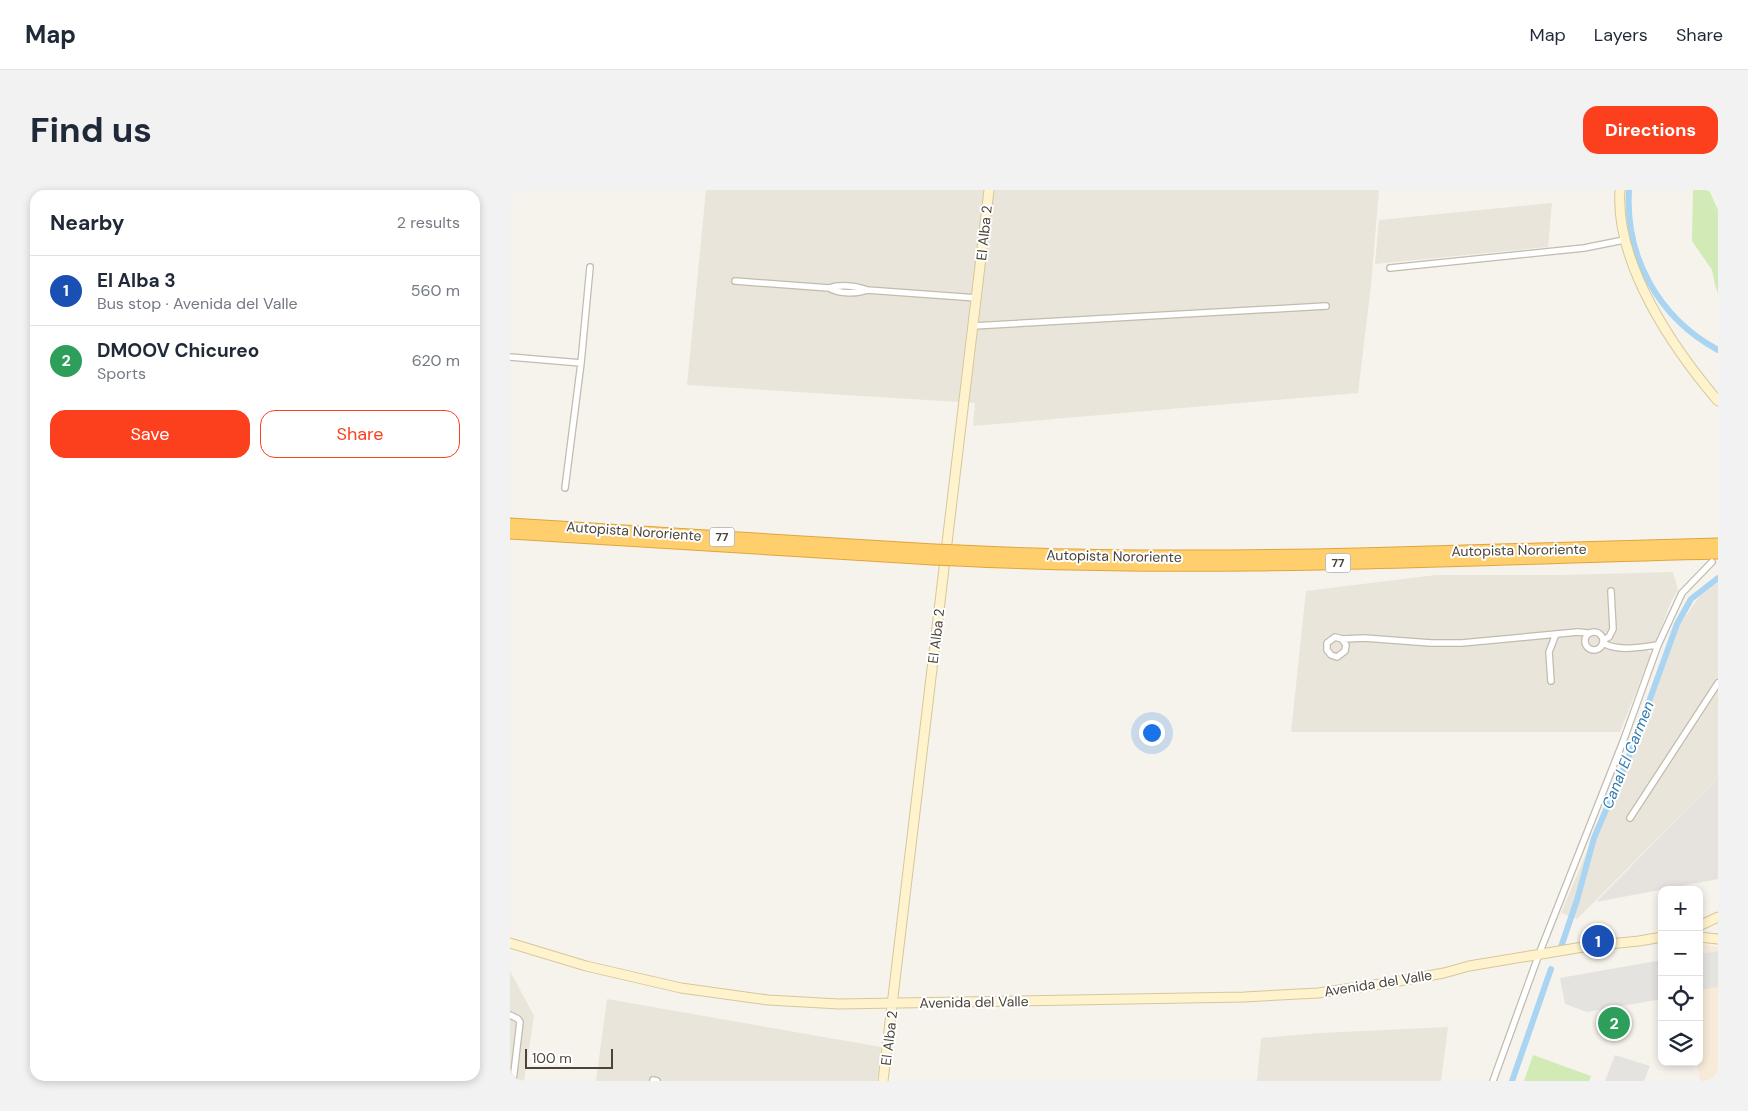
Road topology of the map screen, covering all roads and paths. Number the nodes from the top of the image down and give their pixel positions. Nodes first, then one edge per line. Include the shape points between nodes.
1 (989, 190) edge
2 (1620, 190) edge
3 (1624, 240) junction
4 (590, 267) dead end
5 (1390, 268) dead end
6 (735, 281) dead end
7 (977, 298) junction
8 (1326, 306) dead end
9 (973, 326) junction
10 (510, 357) edge
11 (581, 364) junction
12 (1718, 401) edge
13 (565, 488) dead end
14 (510, 524) edge
15 (510, 533) edge
16 (1718, 544) edge
17 (933, 554) junction
18 (958, 556) junction
19 (1715, 558) edge
20 (1611, 591) dead end
21 (1588, 633) junction
22 (1556, 634) junction
23 (1342, 639) dead end
24 (1603, 642) junction
25 (1658, 645) junction
26 (1551, 681) dead end
27 (1718, 683) edge
28 (1630, 818) dead end
29 (1718, 917) edge
30 (1703, 924) edge
31 (1703, 937) edge
32 (1658, 938) edge
33 (1718, 939) edge
34 (510, 943) edge
35 (1538, 956) junction
36 (893, 1004) junction
37 (510, 1015) edge
38 (512, 1081) edge
39 (883, 1081) edge
40 (1493, 1081) edge

1 - 7 street, El Alba 2
2 - 3 street
3 - 5 street via 1584,248
3 - 12 street via 1634,269 1663,324
4 - 11 street
6 - 7 street
7 - 9 street, El Alba 2
8 - 9 street
9 - 36 street, El Alba 2
10 - 11 street
11 - 13 street
14 - 17 highway, Autopista Nororiente / 77
15 - 17 highway, Autopista Nororiente / 77
16 - 18 highway, Autopista Nororiente / 77 via 1208,557
17 - 18 highway, Autopista Nororiente / 77, bridge
18 - 19 highway, Autopista Nororiente / 77 via 1074,565 1207,566
19 - 25 street via 1682,593
20 - 24 street via 1614,629
21 - 22 street
21 - 24 street via 1595,633
21 - 24 street via 1585,642 1590,649 1600,648
22 - 23 street via 1462,643
22 - 26 street via 1549,652
24 - 25 street via 1619,648
25 - 35 street
27 - 28 street
29 - 30 street
31 - 33 street
32 - 35 street, Avenida del Valle via 1614,947
34 - 36 street, Avenida del Valle via 586,966 704,992 789,1002
35 - 36 street, Avenida del Valle via 1453,974 1357,988 1264,996
35 - 40 street
36 - 39 street, El Alba 2
37 - 38 street via 520,1022

